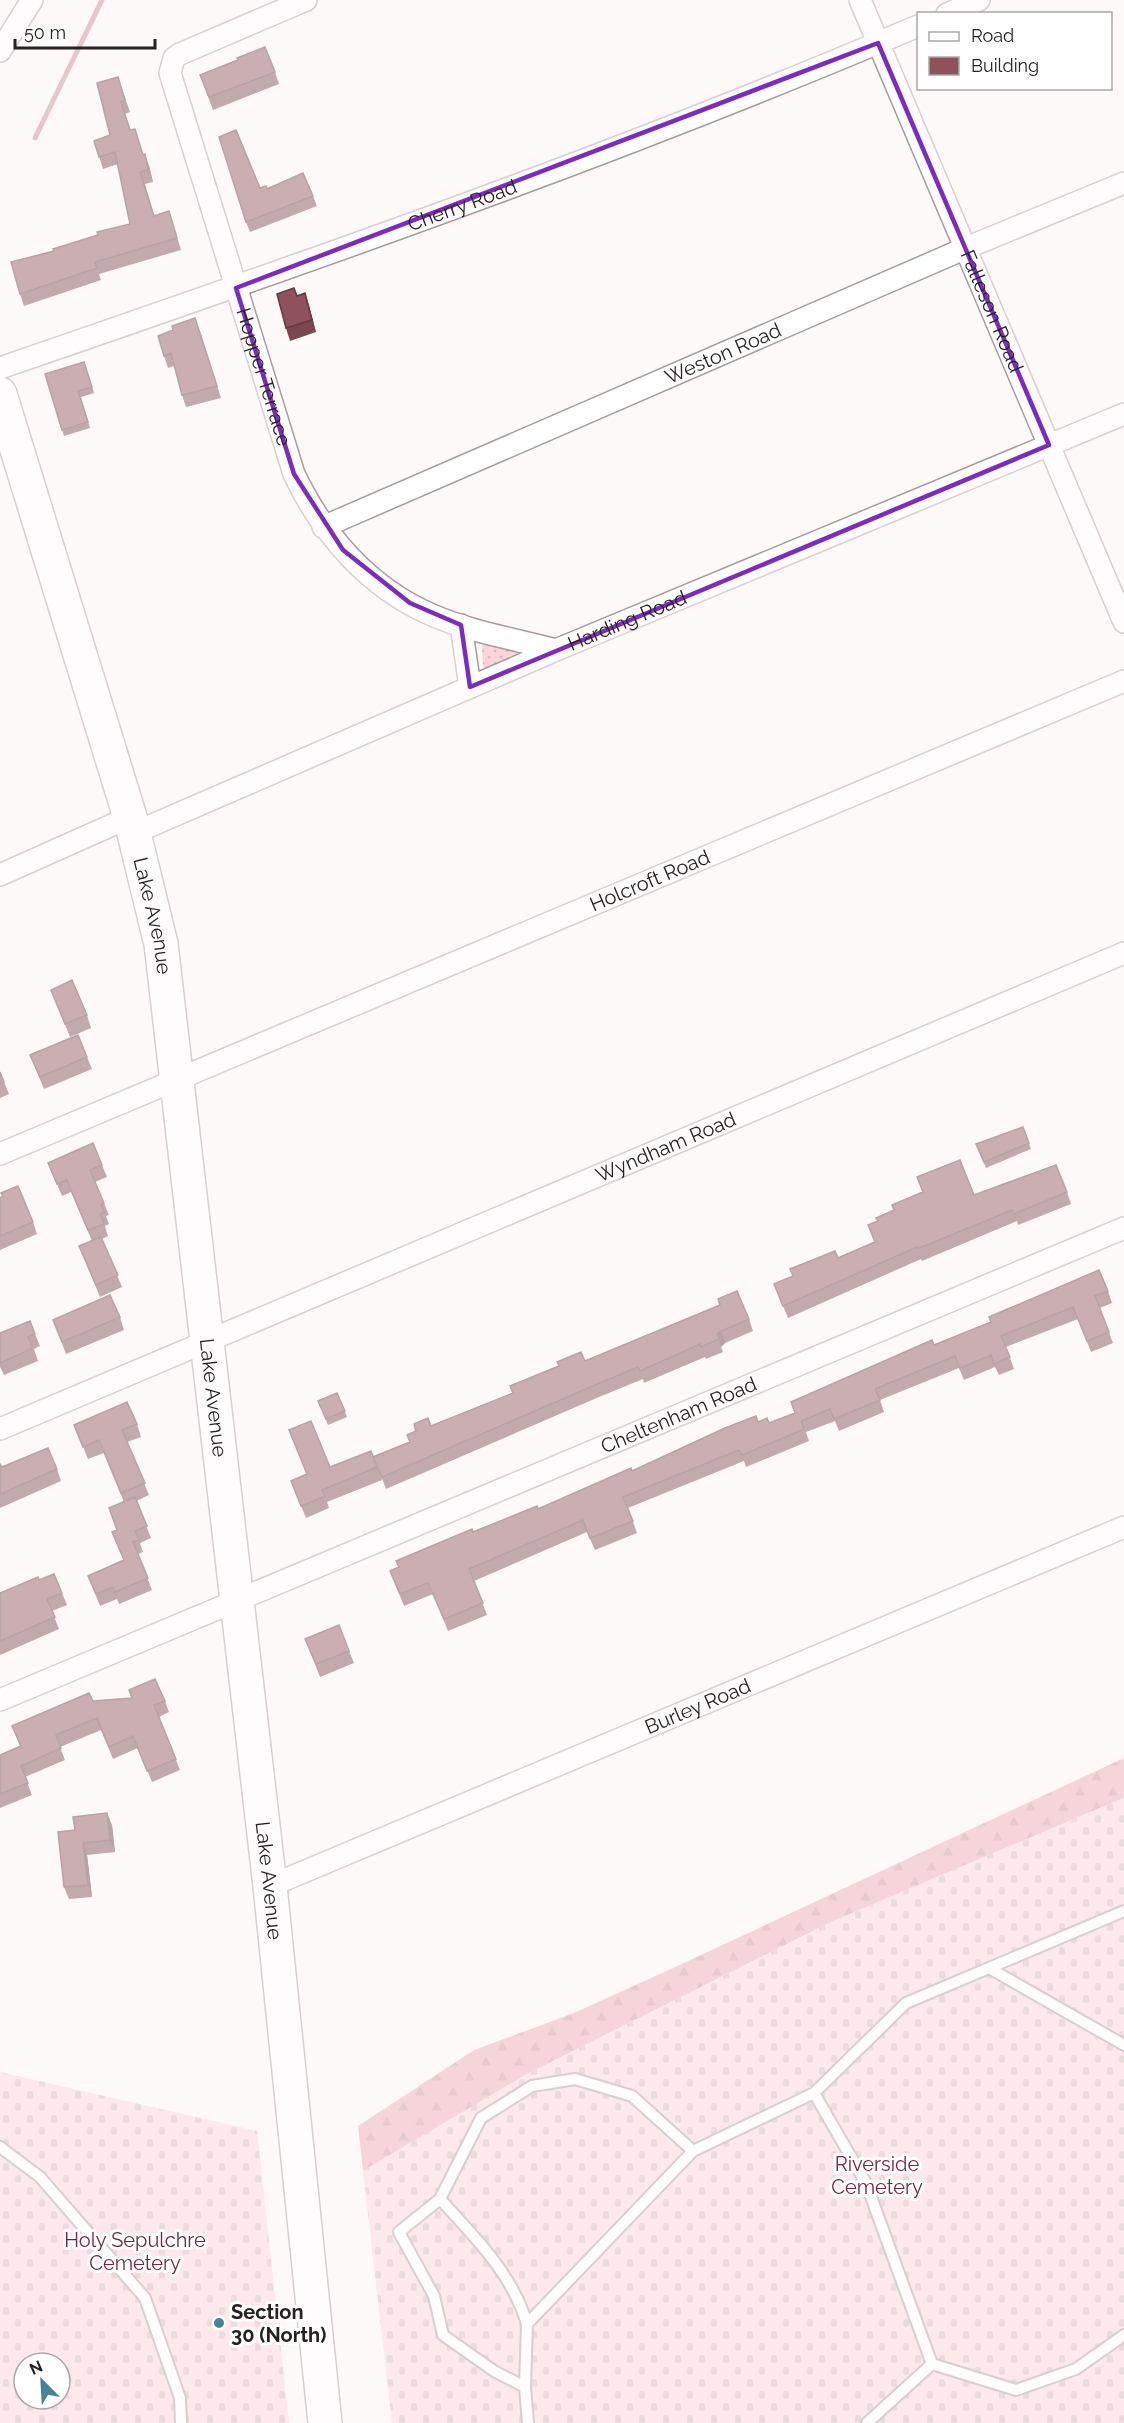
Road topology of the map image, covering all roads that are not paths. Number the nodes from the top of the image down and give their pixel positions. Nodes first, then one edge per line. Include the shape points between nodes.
1 (32, 0) edge
2 (306, 0) edge
3 (860, 0) edge
4 (979, 0) edge
5 (952, 12) edge
6 (917, 26) edge
7 (878, 43) junction
8 (0, 51) edge
9 (1124, 183) edge
10 (966, 248) junction
11 (236, 288) junction
12 (0, 369) edge
13 (0, 394) edge
14 (1124, 414) edge
15 (1048, 445) junction
16 (323, 527) junction
17 (1124, 622) edge
18 (460, 625) junction
19 (556, 650) junction
20 (1124, 681) edge
21 (470, 687) junction
22 (132, 825) junction
23 (0, 875) edge
24 (1124, 953) edge
25 (176, 1081) junction
26 (0, 1154) edge
27 (1124, 1228) edge
28 (207, 1340) junction
29 (0, 1429) edge
30 (1124, 1527) edge
31 (235, 1601) junction
32 (0, 1700) edge
33 (270, 1886) junction
34 (1124, 1911) edge
35 (989, 1968) junction
36 (1124, 2045) edge
37 (814, 2093) junction
38 (0, 2147) edge
39 (693, 2151) junction
40 (440, 2199) junction
41 (527, 2324) junction
42 (1124, 2335) edge
43 (932, 2364) junction
44 (525, 2387) junction
45 (181, 2423) edge
46 (325, 2423) edge
47 (528, 2423) edge
48 (867, 2423) edge

1 - 8 street
2 - 11 street, Hopper Terrace via 174,58 170,73
3 - 7 street, Falleson Road
4 - 5 street
6 - 7 street, Cherry Road
7 - 10 street, Falleson Road
7 - 11 street, Cherry Road via 577,162
9 - 10 street, Weston Road
10 - 15 street, Falleson Road
10 - 16 street, Weston Road
11 - 12 street, Cherry Road
11 - 16 street, Hopper Terrace via 286,454
13 - 22 main road, Lake Avenue
14 - 15 street, Harding Road
15 - 17 street, Falleson Road
15 - 19 street, Harding Road
16 - 18 street, Hopper Terrace via 385,587 431,615
18 - 19 street, Hopper Terrace
18 - 21 street
19 - 21 street, Harding Road
20 - 25 street, Holcroft Road
21 - 22 street, Harding Road
22 - 23 street, Harding Road
22 - 25 main road, Lake Avenue via 161,944
24 - 28 street, Wyndham Road
25 - 26 street, Holcroft Road
25 - 28 main road, Lake Avenue
27 - 31 street, Cheltenham Road
28 - 29 street, Wyndham Road
28 - 31 main road, Lake Avenue
30 - 33 street, Burley Road
31 - 32 street, Cheltenham Road
31 - 33 main road, Lake Avenue
33 - 46 main road, Lake Avenue
34 - 35 lane
35 - 36 lane
35 - 37 lane via 906,2003
37 - 39 lane
37 - 43 lane via 867,2183
38 - 45 lane via 40,2177 145,2298 180,2398
39 - 40 lane via 632,2096 575,2079 532,2086 481,2118
39 - 41 lane
40 - 41 lane via 495,2260 516,2294
40 - 44 lane via 399,2232 434,2295 443,2335 494,2371
41 - 44 lane
42 - 43 lane via 1076,2369 1016,2390
43 - 48 lane
44 - 47 lane

